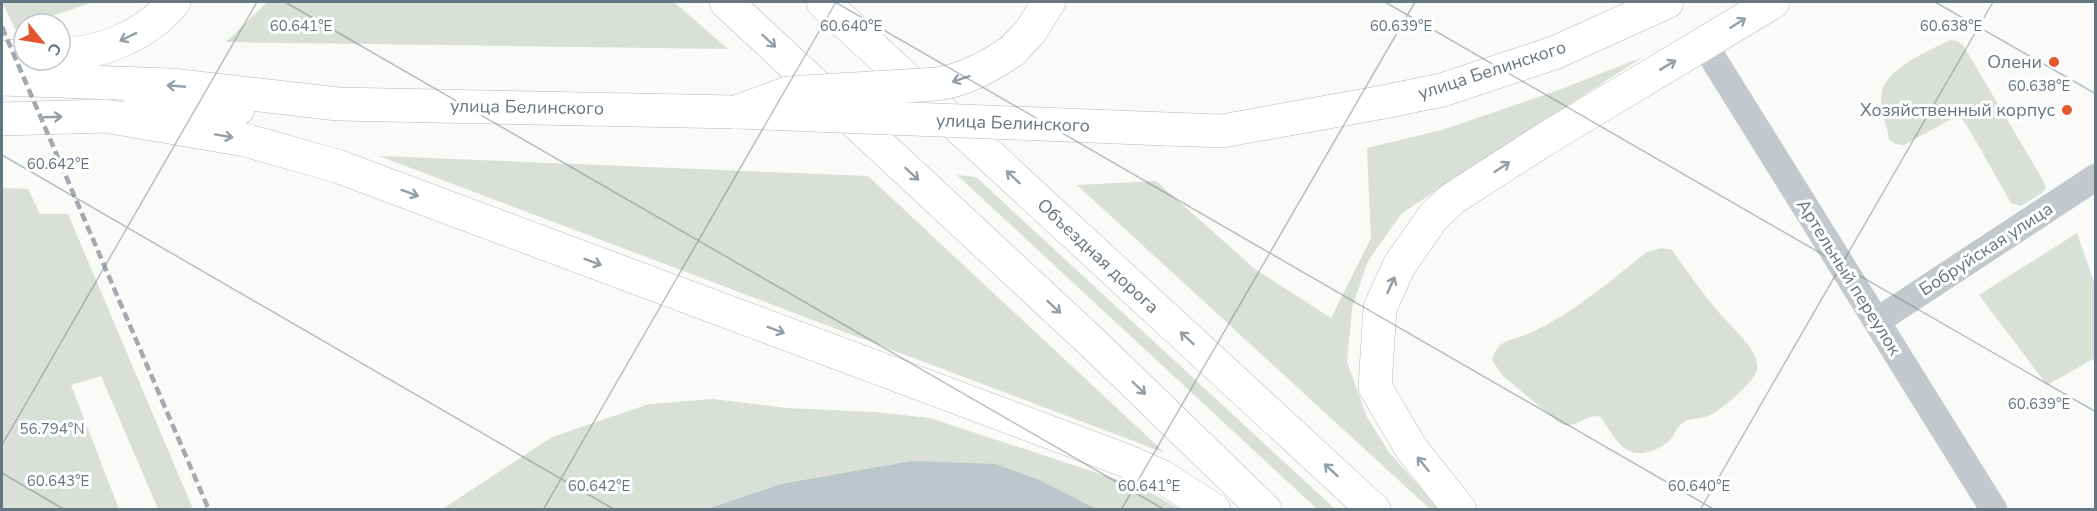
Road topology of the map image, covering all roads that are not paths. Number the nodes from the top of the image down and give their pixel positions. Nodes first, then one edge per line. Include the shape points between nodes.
1 (174, 2) edge
2 (726, 2) edge
3 (823, 2) edge
4 (1049, 2) edge
5 (1667, 2) edge
6 (1773, 2) edge
7 (1704, 44) junction
8 (72, 53) edge
9 (2, 79) edge
10 (345, 104) junction
11 (736, 112) junction
12 (105, 116) junction
13 (2, 119) edge
14 (2096, 177) edge
15 (1877, 321) junction
16 (1214, 510) edge
17 (1264, 510) edge
18 (1374, 510) edge
19 (1460, 510) edge
20 (1994, 510) edge

1 -> 8 main road via 145,28 122,40 98,50
2 -> 17 main road via 1097,347
18 -> 3 main road, Объездная дорога
4 -> 11 main road, bridge via 1012,51 973,75 937,84 789,93
5 - 11 main road, улица Белинского, bridge via 1554,53 1442,90 1222,131
7 -> 6 main road
7 - 15 street, Артельный переулок
19 -> 7 main road via 1411,448 1376,387 1380,308 1399,266 1433,217 1452,199
10 -> 9 main road, улица Белинского via 171,85
10 - 11 main road, улица Белинского
10 - 12 main road, улица Белинского
13 -> 12 main road
12 -> 16 main road via 245,140 337,166 1127,461 1161,476
14 - 15 street, Бобруйская улица
15 - 20 street, Артельный переулок

